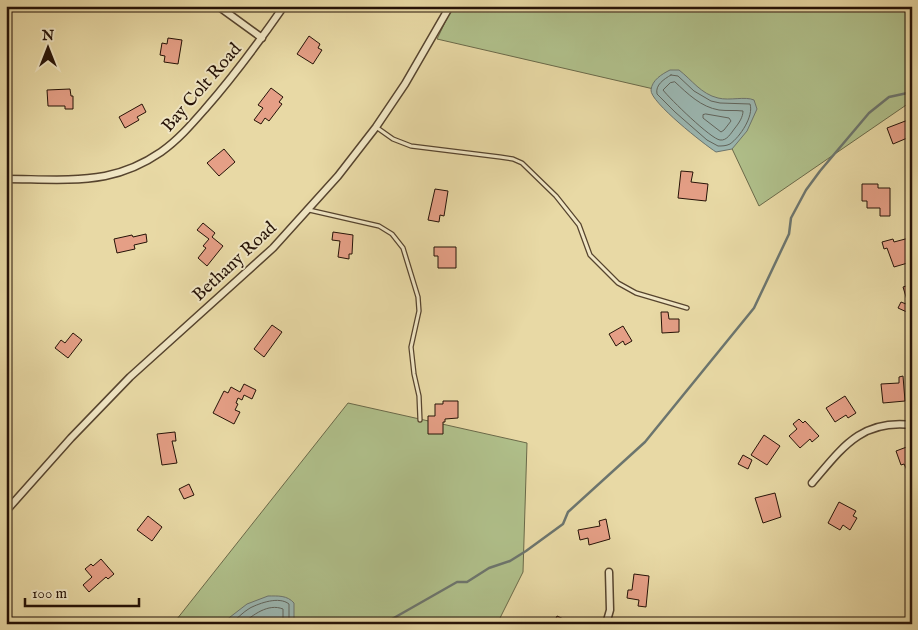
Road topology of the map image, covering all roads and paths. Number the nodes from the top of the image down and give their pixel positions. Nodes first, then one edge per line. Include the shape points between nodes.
1 (218, 6) edge
2 (284, 6) edge
3 (450, 6) edge
4 (262, 38) junction
5 (376, 127) junction
6 (6, 179) edge
7 (308, 210) junction
8 (687, 308) dead end
9 (420, 420) dead end
10 (912, 425) edge
11 (812, 483) dead end
12 (7, 509) edge
13 (609, 572) dead end
14 (606, 624) edge

1 - 4 street
2 - 4 street, Bay Colt Road
3 - 5 street, Bethany Road via 411,76
4 - 6 street, Bay Colt Road via 187,130 143,163 105,176
5 - 7 street, Bethany Road
5 - 8 lane via 411,146 500,157 522,163 579,225 590,256 618,283 636,293
7 - 9 lane via 379,226 392,234 403,248 418,297 419,311 411,348
7 - 12 street, Bethany Road via 273,248 130,377
10 - 11 street via 872,427 838,453
13 - 14 street via 610,610

